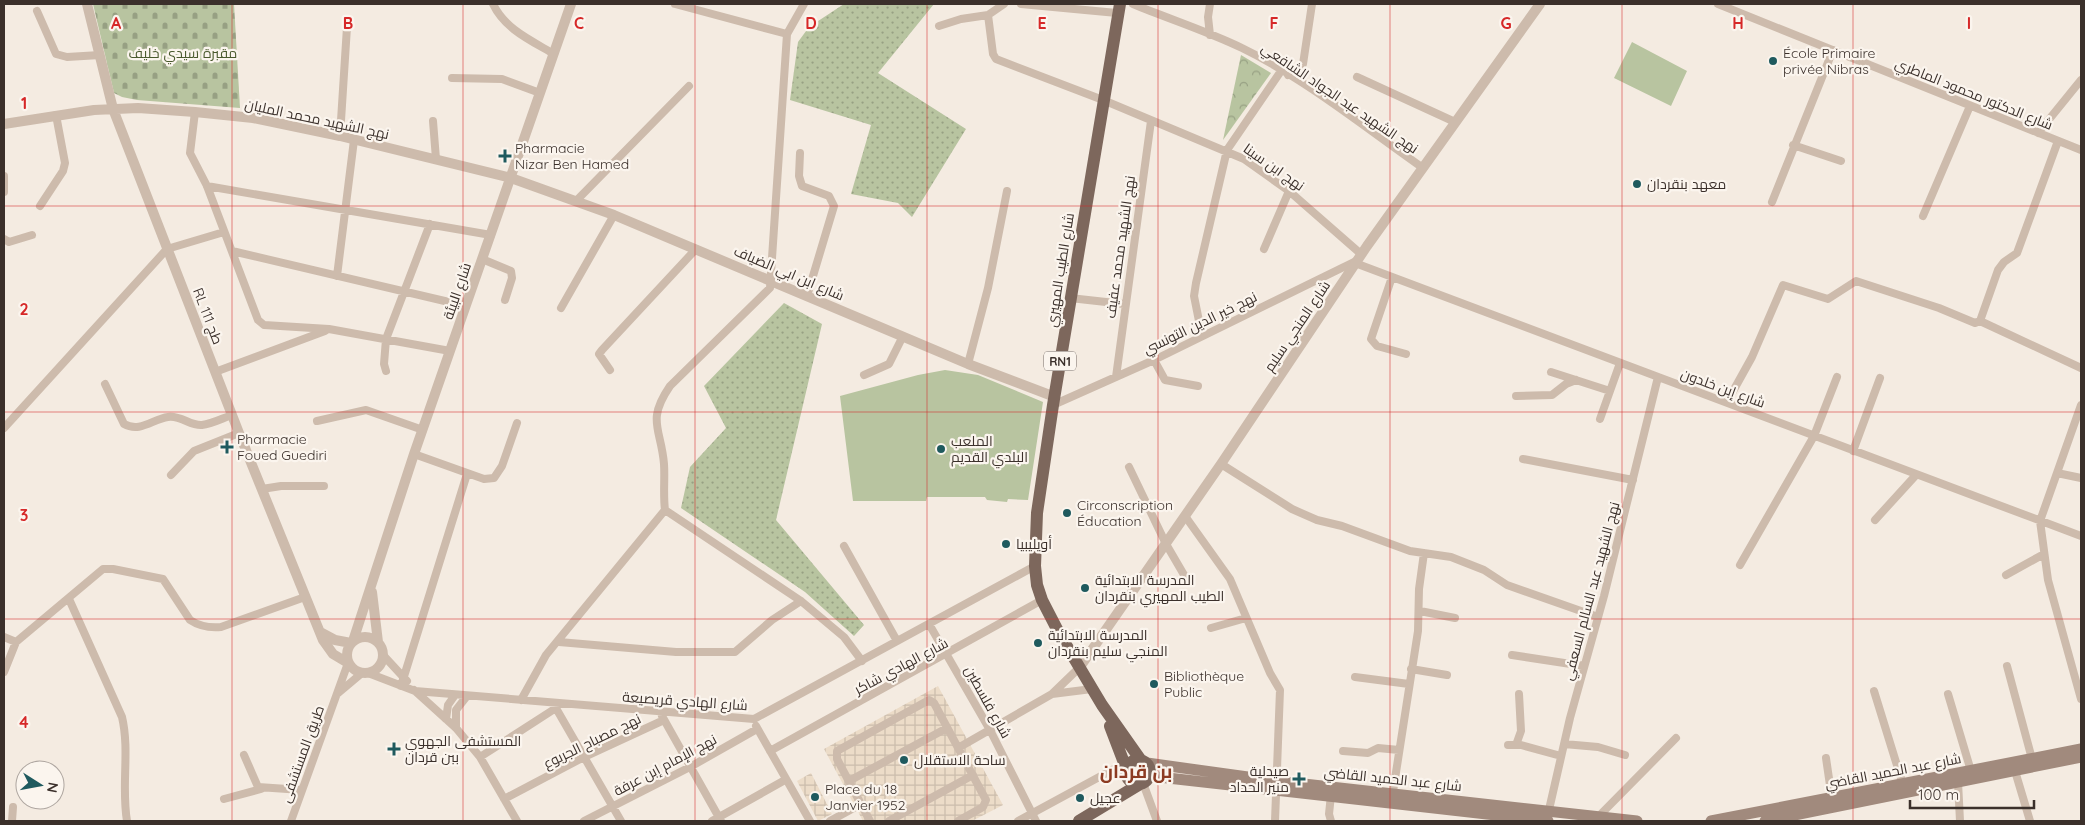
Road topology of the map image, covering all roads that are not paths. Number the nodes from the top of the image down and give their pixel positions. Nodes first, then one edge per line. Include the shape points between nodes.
1 (87, 4) edge
2 (493, 4) edge
3 (571, 4) edge
4 (675, 4) edge
5 (804, 4) edge
6 (1004, 4) edge
7 (1021, 4) edge
8 (1133, 4) edge
9 (1210, 4) edge
10 (1312, 4) edge
11 (1540, 4) edge
12 (1718, 4) edge
13 (1119, 8) edge
14 (37, 11) dead end
15 (988, 15) junction
16 (939, 26) dead end
17 (347, 27) dead end
18 (787, 34) junction
19 (1210, 36) junction
20 (1833, 50) junction
21 (554, 54) junction
22 (100, 55) junction
23 (1285, 73) junction
24 (1357, 77) dead end
25 (452, 78) dead end
26 (2081, 80) edge
27 (689, 86) dead end
28 (540, 93) junction
29 (1103, 100) junction
30 (1970, 106) junction
31 (113, 109) junction
32 (194, 112) junction
33 (56, 115) junction
34 (433, 121) dead end
35 (1150, 121) junction
36 (1455, 122) junction
37 (4, 124) edge
38 (2038, 133) junction
39 (340, 136) junction
40 (354, 140) junction
41 (2058, 141) junction
42 (1794, 145) junction
43 (1227, 150) junction
44 (2081, 150) edge
45 (800, 153) dead end
46 (436, 159) junction
47 (1841, 161) dead end
48 (1423, 168) junction
49 (4, 176) edge
50 (511, 178) junction
51 (207, 186) junction
52 (1008, 191) dead end
53 (1289, 191) junction
54 (4, 192) edge
55 (577, 200) junction
56 (1772, 202) dead end
57 (40, 206) dead end
58 (345, 210) junction
59 (614, 215) junction
60 (1924, 216) dead end
61 (430, 224) junction
62 (224, 232) junction
63 (32, 235) dead end
64 (491, 235) junction
65 (4, 239) edge
66 (167, 249) junction
67 (696, 249) junction
68 (1264, 250) dead end
69 (232, 251) junction
70 (482, 259) junction
71 (1358, 259) junction
72 (336, 276) junction
73 (1392, 276) junction
74 (772, 281) junction
75 (404, 291) junction
76 (807, 296) junction
77 (1070, 298) junction
78 (505, 300) dead end
79 (1124, 304) junction
80 (466, 306) junction
81 (561, 308) dead end
82 (1980, 321) junction
83 (329, 329) junction
84 (903, 336) junction
85 (1202, 336) junction
86 (386, 339) junction
87 (450, 351) junction
88 (1406, 354) dead end
89 (1154, 360) junction
90 (1620, 363) junction
91 (968, 364) junction
92 (2081, 368) edge
93 (610, 370) dead end
94 (386, 371) dead end
95 (215, 372) junction
96 (1551, 372) dead end
97 (864, 375) dead end
98 (1116, 377) junction
99 (1658, 377) junction
100 (1837, 377) dead end
101 (1880, 378) dead end
102 (1576, 380) junction
103 (105, 384) dead end
104 (1198, 386) dead end
105 (1610, 391) junction
106 (1516, 396) dead end
107 (1054, 401) junction
108 (1727, 402) junction
109 (2081, 405) edge
110 (232, 415) junction
111 (1600, 419) dead end
112 (317, 421) dead end
113 (516, 423) dead end
114 (4, 428) edge
115 (423, 430) junction
116 (239, 433) junction
117 (1814, 436) junction
118 (1852, 451) junction
119 (414, 454) junction
120 (1523, 459) dead end
121 (1221, 464) junction
122 (1129, 467) dead end
123 (2057, 473) junction
124 (468, 474) junction
125 (171, 475) dead end
126 (1916, 475) junction
127 (2081, 478) edge
128 (1632, 480) junction
129 (324, 486) dead end
130 (262, 489) junction
131 (665, 510) junction
132 (1185, 516) junction
133 (1875, 520) dead end
134 (2040, 520) junction
135 (2081, 536) edge
136 (1166, 544) junction
137 (844, 546) dead end
138 (1424, 553) junction
139 (2044, 554) junction
140 (1740, 565) dead end
141 (1035, 566) junction
142 (2006, 575) dead end
143 (1187, 580) dead end
144 (371, 589) junction
145 (305, 597) junction
146 (69, 599) junction
147 (1042, 600) junction
148 (801, 601) junction
149 (1420, 611) junction
150 (1598, 617) junction
151 (1246, 618) junction
152 (1454, 618) dead end
153 (929, 624) junction
154 (1211, 628) dead end
155 (320, 632) junction
156 (4, 637) edge
157 (897, 641) junction
158 (16, 642) junction
159 (352, 642) junction
160 (378, 642) junction
161 (559, 642) junction
162 (947, 654) junction
163 (383, 655) junction
164 (1512, 655) dead end
165 (862, 661) junction
166 (348, 663) junction
167 (1584, 666) junction
168 (2007, 666) dead end
169 (1080, 667) junction
170 (1411, 669) junction
171 (4, 672) edge
172 (365, 673) junction
173 (1447, 675) dead end
174 (1355, 677) dead end
175 (403, 682) junction
176 (1409, 684) junction
177 (1092, 689) junction
178 (415, 691) junction
179 (1874, 691) dead end
180 (455, 694) junction
181 (1052, 694) junction
182 (1519, 694) dead end
183 (1948, 694) dead end
184 (336, 695) junction
185 (467, 696) junction
186 (2081, 699) edge
187 (521, 700) junction
188 (554, 705) junction
189 (660, 712) junction
190 (446, 718) junction
191 (754, 719) junction
192 (664, 720) junction
193 (456, 728) junction
194 (947, 728) junction
195 (757, 729) junction
196 (990, 730) junction
197 (1676, 738) dead end
198 (1564, 744) junction
199 (958, 748) junction
200 (2081, 749) edge
201 (1399, 750) junction
202 (770, 751) junction
203 (1342, 751) dead end
204 (244, 755) dead end
205 (1625, 755) dead end
206 (1561, 756) junction
207 (480, 757) junction
208 (584, 757) junction
209 (2081, 757) edge
210 (1826, 758) dead end
211 (2032, 759) junction
212 (690, 767) junction
213 (1971, 771) junction
214 (2015, 771) junction
215 (1138, 772) junction
216 (972, 775) junction
217 (785, 780) junction
218 (849, 781) junction
219 (1958, 782) junction
220 (1277, 785) junction
221 (261, 789) junction
222 (1904, 789) junction
223 (302, 790) junction
224 (1331, 795) junction
225 (1392, 798) junction
226 (224, 799) dead end
227 (504, 799) junction
228 (1832, 799) junction
229 (861, 804) junction
230 (612, 806) junction
231 (13, 807) dead end
232 (1033, 813) junction
233 (1598, 817) junction
234 (1548, 818) edge
235 (717, 820) edge
236 (12, 821) edge
237 (126, 821) edge
238 (291, 821) edge
239 (517, 821) edge
240 (584, 821) edge
241 (621, 821) edge
242 (810, 821) edge
243 (830, 821) edge
244 (870, 821) edge
245 (889, 821) edge
246 (958, 821) edge
247 (1018, 821) edge
248 (1036, 821) edge
249 (1079, 821) edge
250 (1157, 821) edge
251 (1275, 821) edge
252 (1331, 821) edge
253 (1637, 821) edge
254 (1711, 821) edge
255 (1765, 821) edge
256 (1960, 821) edge
257 (2030, 821) edge

1 - 22 street, RL طج 111
2 - 21 street via 517,33
3 - 21 street, شارع البيئة
4 - 18 street
5 - 18 street
6 - 15 street
7 - 13 street
8 - 19 street, نهج الشهيد عبد الجواد الشافعي
9 - 19 street
10 - 23 street via 1303,64 1301,68
11 - 36 street, شارع المنجي سليم
12 - 20 street, شارع الدكتور محمود الماطري
13 - 29 main road, شارع الطيب المهيري / RN1
14 - 22 street via 56,54 67,57
15 - 16 street via 961,18
15 - 29 street, نهج ابن سينا via 996,60
17 - 39 street
18 - 74 street
19 - 23 street, نهج الشهيد عبد الجواد الشافعي via 1242,48
20 - 30 street, شارع الدكتور محمود الماطري
20 - 42 street
21 - 28 street, شارع البيئة
22 - 31 street, RL طج 111
23 - 43 street
23 - 48 street, نهج الشهيد عبد الجواد الشافعي
24 - 36 street
25 - 28 street via 502,79
26 - 38 street
27 - 55 street
28 - 50 street, شارع البيئة
29 - 35 street, نهج ابن سينا
29 - 77 main road, شارع الطيب المهيري / RN1
30 - 38 street, شارع الدكتور محمود الماطري
30 - 60 street
31 - 32 street, نهج الشهيد محمد المليان
31 - 33 street, نهج الشهيد محمد المليان
31 - 66 street, RL طج 111
32 - 39 street, نهج الشهيد محمد المليان via 254,118
32 - 51 street via 190,153
33 - 37 street, نهج الشهيد محمد المليان
33 - 57 street via 65,163
34 - 46 street
35 - 43 street, نهج ابن سينا
35 - 79 street, نهج الشهيد محمد عفيف
36 - 48 street, شارع المنجي سليم
38 - 41 street, شارع الدكتور محمود الماطري
39 - 40 street, نهج الشهيد محمد المليان
40 - 46 street, نهج الشهيد محمد المليان
40 - 58 street
41 - 44 street, شارع الدكتور محمود الماطري
41 - 82 street via 2017,252 1998,270
42 - 47 street
42 - 56 street
43 - 53 street, نهج ابن سينا via 1244,158
43 - 85 street via 1194,296
45 - 76 street via 802,186 829,196 834,206
46 - 50 street, نهج الشهيد محمد المليان
48 - 71 street, شارع المنجي سليم
49 - 54 street
50 - 55 street, شارع ابن ابي الضياف
50 - 64 street, شارع البيئة
51 - 58 street
51 - 62 street
52 - 91 street
53 - 68 street
53 - 71 street, نهج ابن سينا
55 - 59 street, شارع ابن ابي الضياف
58 - 61 street
58 - 72 street
59 - 67 street, شارع ابن ابي الضياف
59 - 81 street
61 - 64 street
61 - 75 street
62 - 66 street
62 - 69 street
63 - 65 street via 10,242
64 - 70 street, شارع البيئة
66 - 95 street, RL طج 111
66 - 114 street
67 - 74 street, شارع ابن ابي الضياف
67 - 93 street via 599,354
69 - 72 street
69 - 83 street via 258,320 272,326
70 - 78 street via 512,271
70 - 80 street, شارع البيئة
71 - 73 street, شارع إبن خلدون
71 - 85 street, نهج خير الدين التونسي
71 - 121 street, شارع المنجي سليم
72 - 75 street
73 - 88 street via 1371,339 1377,346
73 - 90 street, شارع إبن خلدون
74 - 76 street, شارع ابن ابي الضياف
74 - 131 street via 767,293 662,397 655,422 664,463
75 - 80 street
75 - 86 street
76 - 84 street, شارع ابن ابي الضياف
77 - 79 street
77 - 107 main road, شارع الطيب المهيري / RN1
79 - 98 street, نهج الشهيد محمد عفيف
80 - 87 street, شارع البيئة
82 - 92 street
82 - 108 street via 1975,323 1926,303 1856,281 1828,300 1783,285 1752,357
83 - 86 street
83 - 95 street
84 - 91 street, شارع ابن ابي الضياف
84 - 97 street via 889,364
85 - 89 street, نهج خير الدين التونسي
86 - 87 street
86 - 94 street
87 - 115 street, شارع البيئة
89 - 98 street, نهج خير الدين التونسي
89 - 104 street via 1165,380
90 - 99 street, شارع إبن خلدون
90 - 105 street
91 - 107 street, شارع ابن ابي الضياف
95 - 110 street, RL طج 111
96 - 102 street
98 - 107 street, نهج خير الدين التونسي
99 - 108 street, شارع إبن خلدون
99 - 128 street, نهج الشهيد عبد السالم السعفي
100 - 117 street
101 - 118 street
102 - 105 street
102 - 106 street via 1552,395
103 - 110 street via 124,424 130,427 167,417 202,425
105 - 111 street
107 - 141 main road, شارع الطيب المهيري / RN1 via 1038,514
108 - 117 street, شارع إبن خلدون
109 - 123 street
110 - 116 street, RL طج 111
112 - 115 street via 366,410
113 - 124 street via 498,474 489,479
115 - 119 street, شارع البيئة
116 - 125 street via 194,451
116 - 130 street, RL طج 111
117 - 118 street, شارع إبن خلدون
117 - 140 street
118 - 126 street, شارع إبن خلدون
119 - 124 street
119 - 144 street, شارع البيئة
120 - 128 street
121 - 132 street, شارع المنجي سليم
121 - 138 street via 1292,509 1317,520
122 - 136 street
123 - 127 street
123 - 134 street
124 - 175 street
126 - 133 street
126 - 134 street, شارع إبن خلدون
128 - 150 street, نهج الشهيد عبد السالم السعفي
129 - 130 street
130 - 145 street, RL طج 111
131 - 148 street
131 - 161 street
132 - 136 street, شارع المنجي سليم
132 - 151 street via 1230,579
134 - 135 street, شارع إبن خلدون
134 - 139 street
136 - 143 street
136 - 169 street, شارع المنجي سليم
137 - 157 street
138 - 149 street via 1419,588
138 - 150 street via 1450,557 1484,570 1507,584
139 - 142 street
139 - 186 street via 2048,580
141 - 147 main road, شارع الطيب المهيري / RN1
141 - 153 street, شارع الهادي قريصيعة
144 - 159 street, شارع البيئة
144 - 160 street
145 - 146 street via 212,628 190,620 168,585 157,577 103,569
145 - 155 street, RL طج 111
146 - 158 street
146 - 237 street via 122,717 127,737
147 - 162 street, شارع الهادي شاكر
147 - 169 main road, شارع الطيب المهيري / RN1
148 - 161 street via 772,620 735,652 676,652
148 - 165 street via 844,637
149 - 152 street
149 - 170 street
150 - 167 street, نهج الشهيد عبد السالم السعفي
151 - 154 street
151 - 220 street via 1280,690
153 - 157 street, شارع الهادي قريصيعة
153 - 162 street, شارع فلسطين
155 - 159 street via 335,640
155 - 166 street, RL طج 111 via 333,654
156 - 158 street
157 - 165 street, شارع الهادي قريصيعة
158 - 171 street
159 - 160 street via 363,636
159 - 166 street via 347,649
160 - 163 street
161 - 187 street via 546,656
162 - 196 street, شارع فلسطين
162 - 202 street, شارع الهادي شاكر
163 - 172 street via 379,667
163 - 175 street
164 - 167 street
165 - 191 street, شارع الهادي قريصيعة
166 - 172 street via 351,668
166 - 184 street, طريق المستشفى
167 - 198 street, نهج الشهيد عبد السالم السعفي
168 - 211 street
169 - 177 main road, شارع الطيب المهيري / RN1
169 - 181 street
170 - 173 street
170 - 176 street
172 - 175 street
172 - 184 street
174 - 176 street
175 - 178 street
176 - 201 street
177 - 181 street
177 - 215 main road, شارع الطيب المهيري / RN1
178 - 180 street, شارع الهادي قريصيعة
178 - 190 street
179 - 222 street
180 - 185 street, شارع الهادي قريصيعة
180 - 190 street
181 - 196 street
182 - 206 street via 1521,731 1512,745
183 - 213 street
184 - 223 street, طريق المستشفى
185 - 187 street, شارع الهادي قريصيعة
185 - 193 street via 456,710
187 - 188 street, شارع الهادي قريصيعة
188 - 189 street, شارع الهادي قريصيعة
188 - 207 street
188 - 208 street
189 - 191 street, شارع الهادي قريصيعة
189 - 192 street
190 - 193 street
191 - 195 street
192 - 208 street, نهج مصباح الجربوع
192 - 212 street
193 - 207 street
194 - 199 street
194 - 218 street
194 - 218 street via 934,703 929,700 848,743 836,755
195 - 202 street
195 - 212 street, نهج الإمام إبن عرفة
196 - 199 street
196 - 232 street, شارع فلسطين
197 - 233 street
198 - 205 street via 1598,747
198 - 206 street, نهج الشهيد عبد السالم السعفي
199 - 216 street
200 - 211 main road, شارع عبد الحميد القاضي
201 - 203 street
201 - 225 street
202 - 217 street
204 - 221 street via 256,785
206 - 234 street, نهج الشهيد عبد السالم السعفي
207 - 227 street
208 - 227 street, نهج مصباح الجربوع
208 - 230 street
209 - 214 main road, شارع عبد الحميد القاضي
210 - 228 street
211 - 213 main road, شارع عبد الحميد القاضي
212 - 230 street, نهج الإمام إبن عرفة
212 - 235 street
213 - 222 main road, شارع عبد الحميد القاضي
214 - 219 main road, شارع عبد الحميد القاضي
214 - 257 street
215 - 220 main road, شارع عبد الحميد القاضي
215 - 232 street
215 - 249 main road via 1118,798
215 - 250 street
216 - 245 street
216 - 246 street via 986,803
217 - 235 street
217 - 242 street
218 - 229 street
219 - 222 main road, شارع عبد الحميد القاضي
219 - 256 street
220 - 224 main road, شارع عبد الحميد القاضي
220 - 225 main road, شارع عبد الحميد القاضي
220 - 251 street
221 - 223 street
221 - 226 street
222 - 228 main road, شارع عبد الحميد القاضي
222 - 255 main road, شارع عبد الحميد القاضي
223 - 238 street, طريق المستشفى
224 - 225 main road, شارع عبد الحميد القاضي
224 - 252 street
225 - 234 main road, شارع عبد الحميد القاضي
227 - 239 street
228 - 254 main road, شارع عبد الحميد القاضي
229 - 243 street
229 - 244 street
230 - 240 street, نهج الإمام إبن عرفة
230 - 241 street
231 - 236 street
232 - 247 street
232 - 248 street, شارع فلسطين
233 - 234 main road, شارع عبد الحميد القاضي
233 - 253 main road, شارع عبد الحميد القاضي

